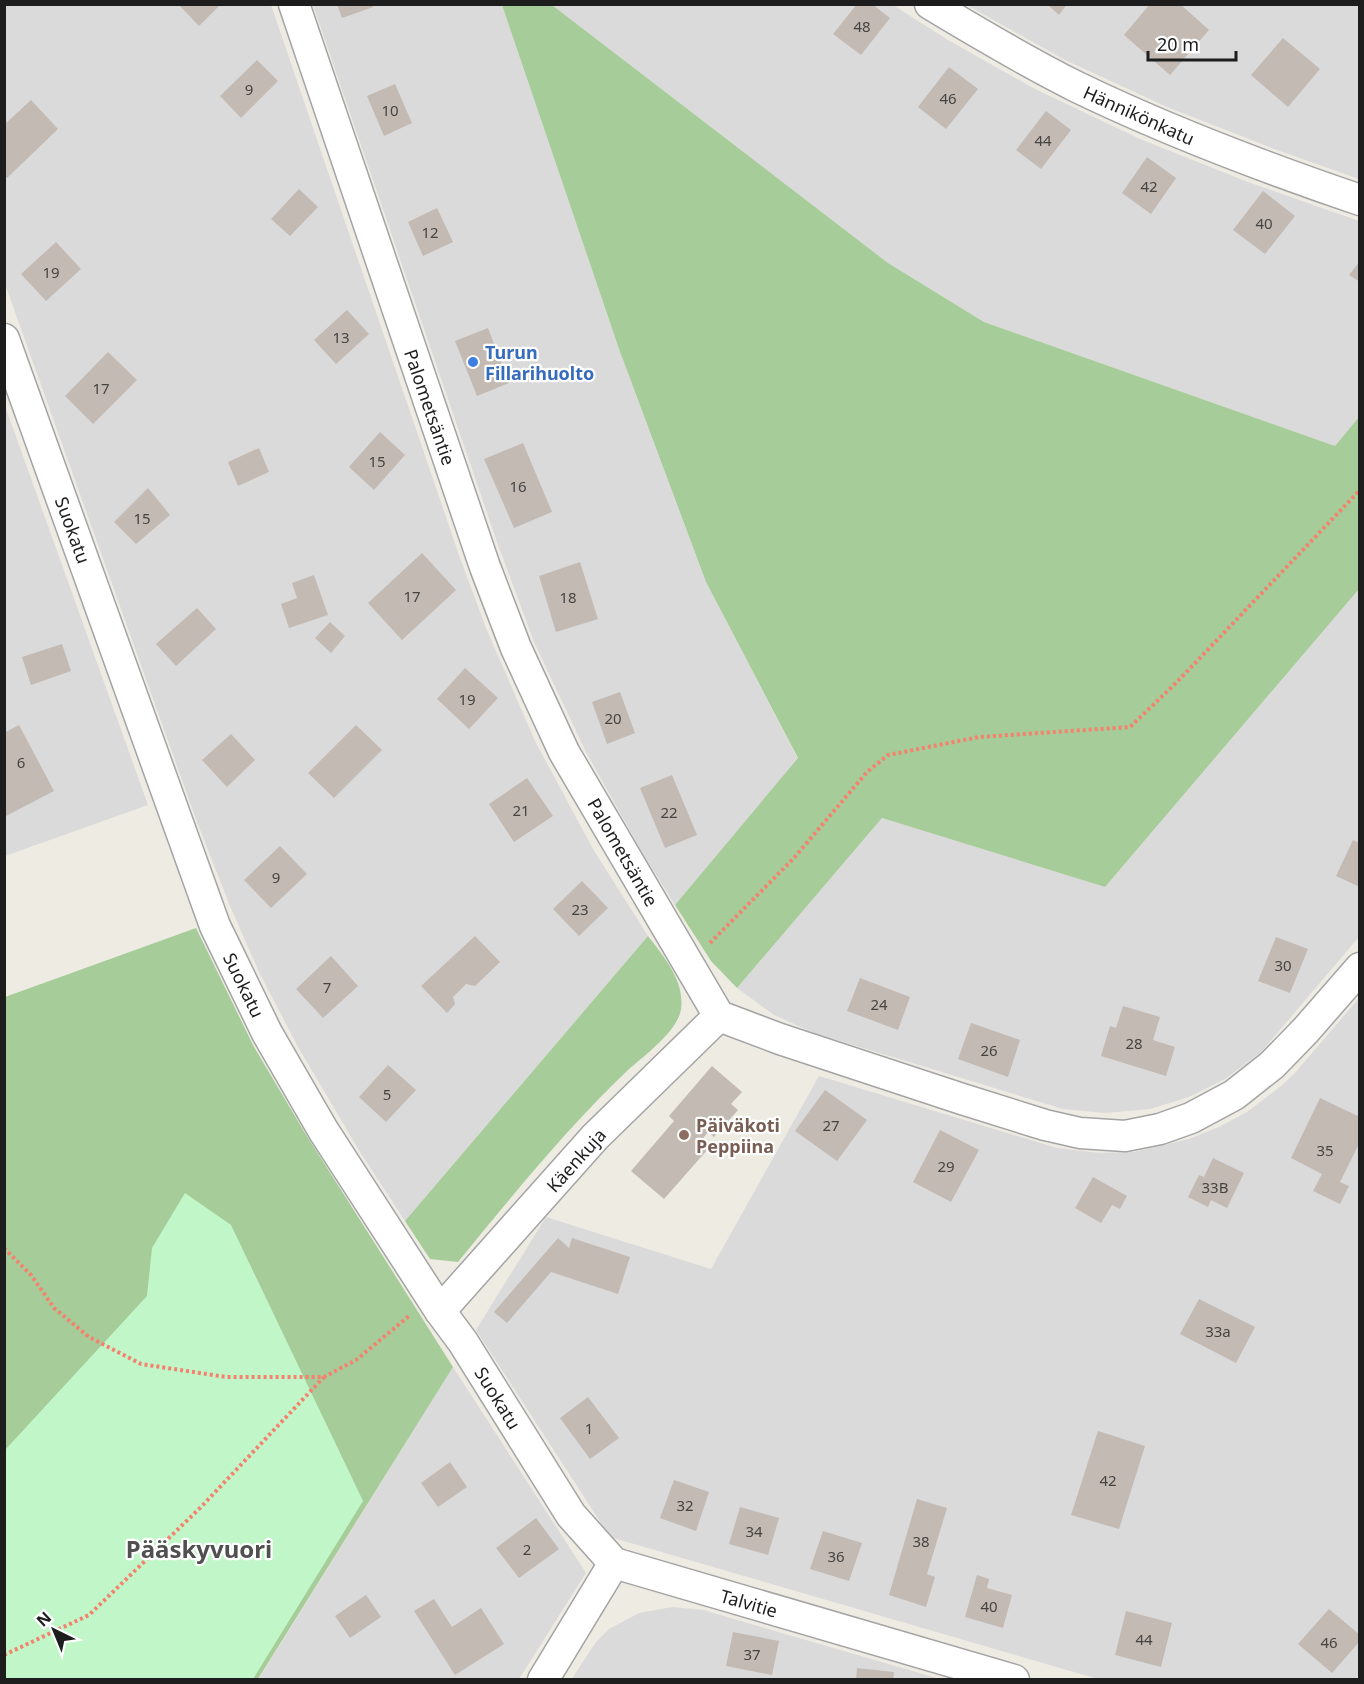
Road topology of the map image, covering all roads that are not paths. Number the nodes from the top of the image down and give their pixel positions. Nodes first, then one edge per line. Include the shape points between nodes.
1 (294, 4) edge
2 (930, 4) edge
3 (1359, 200) edge
4 (4, 339) edge
5 (1359, 968) edge
6 (719, 1016) junction
7 (436, 1304) junction
8 (614, 1563) junction
9 (543, 1680) edge
10 (1014, 1680) edge

1 - 6 street, Palometsäntie via 516,648 564,752
2 - 3 street, Hännikönkatu via 1086,91 1198,142
4 - 7 street, Suokatu via 215,926 267,1033 322,1130
5 - 6 street via 1300,1037 1234,1095 1191,1118 1125,1136 1080,1133 1045,1125
6 - 7 street, Käenkuja via 595,1137
7 - 8 street, Suokatu via 571,1515
8 - 9 street
8 - 10 street, Talvitie

